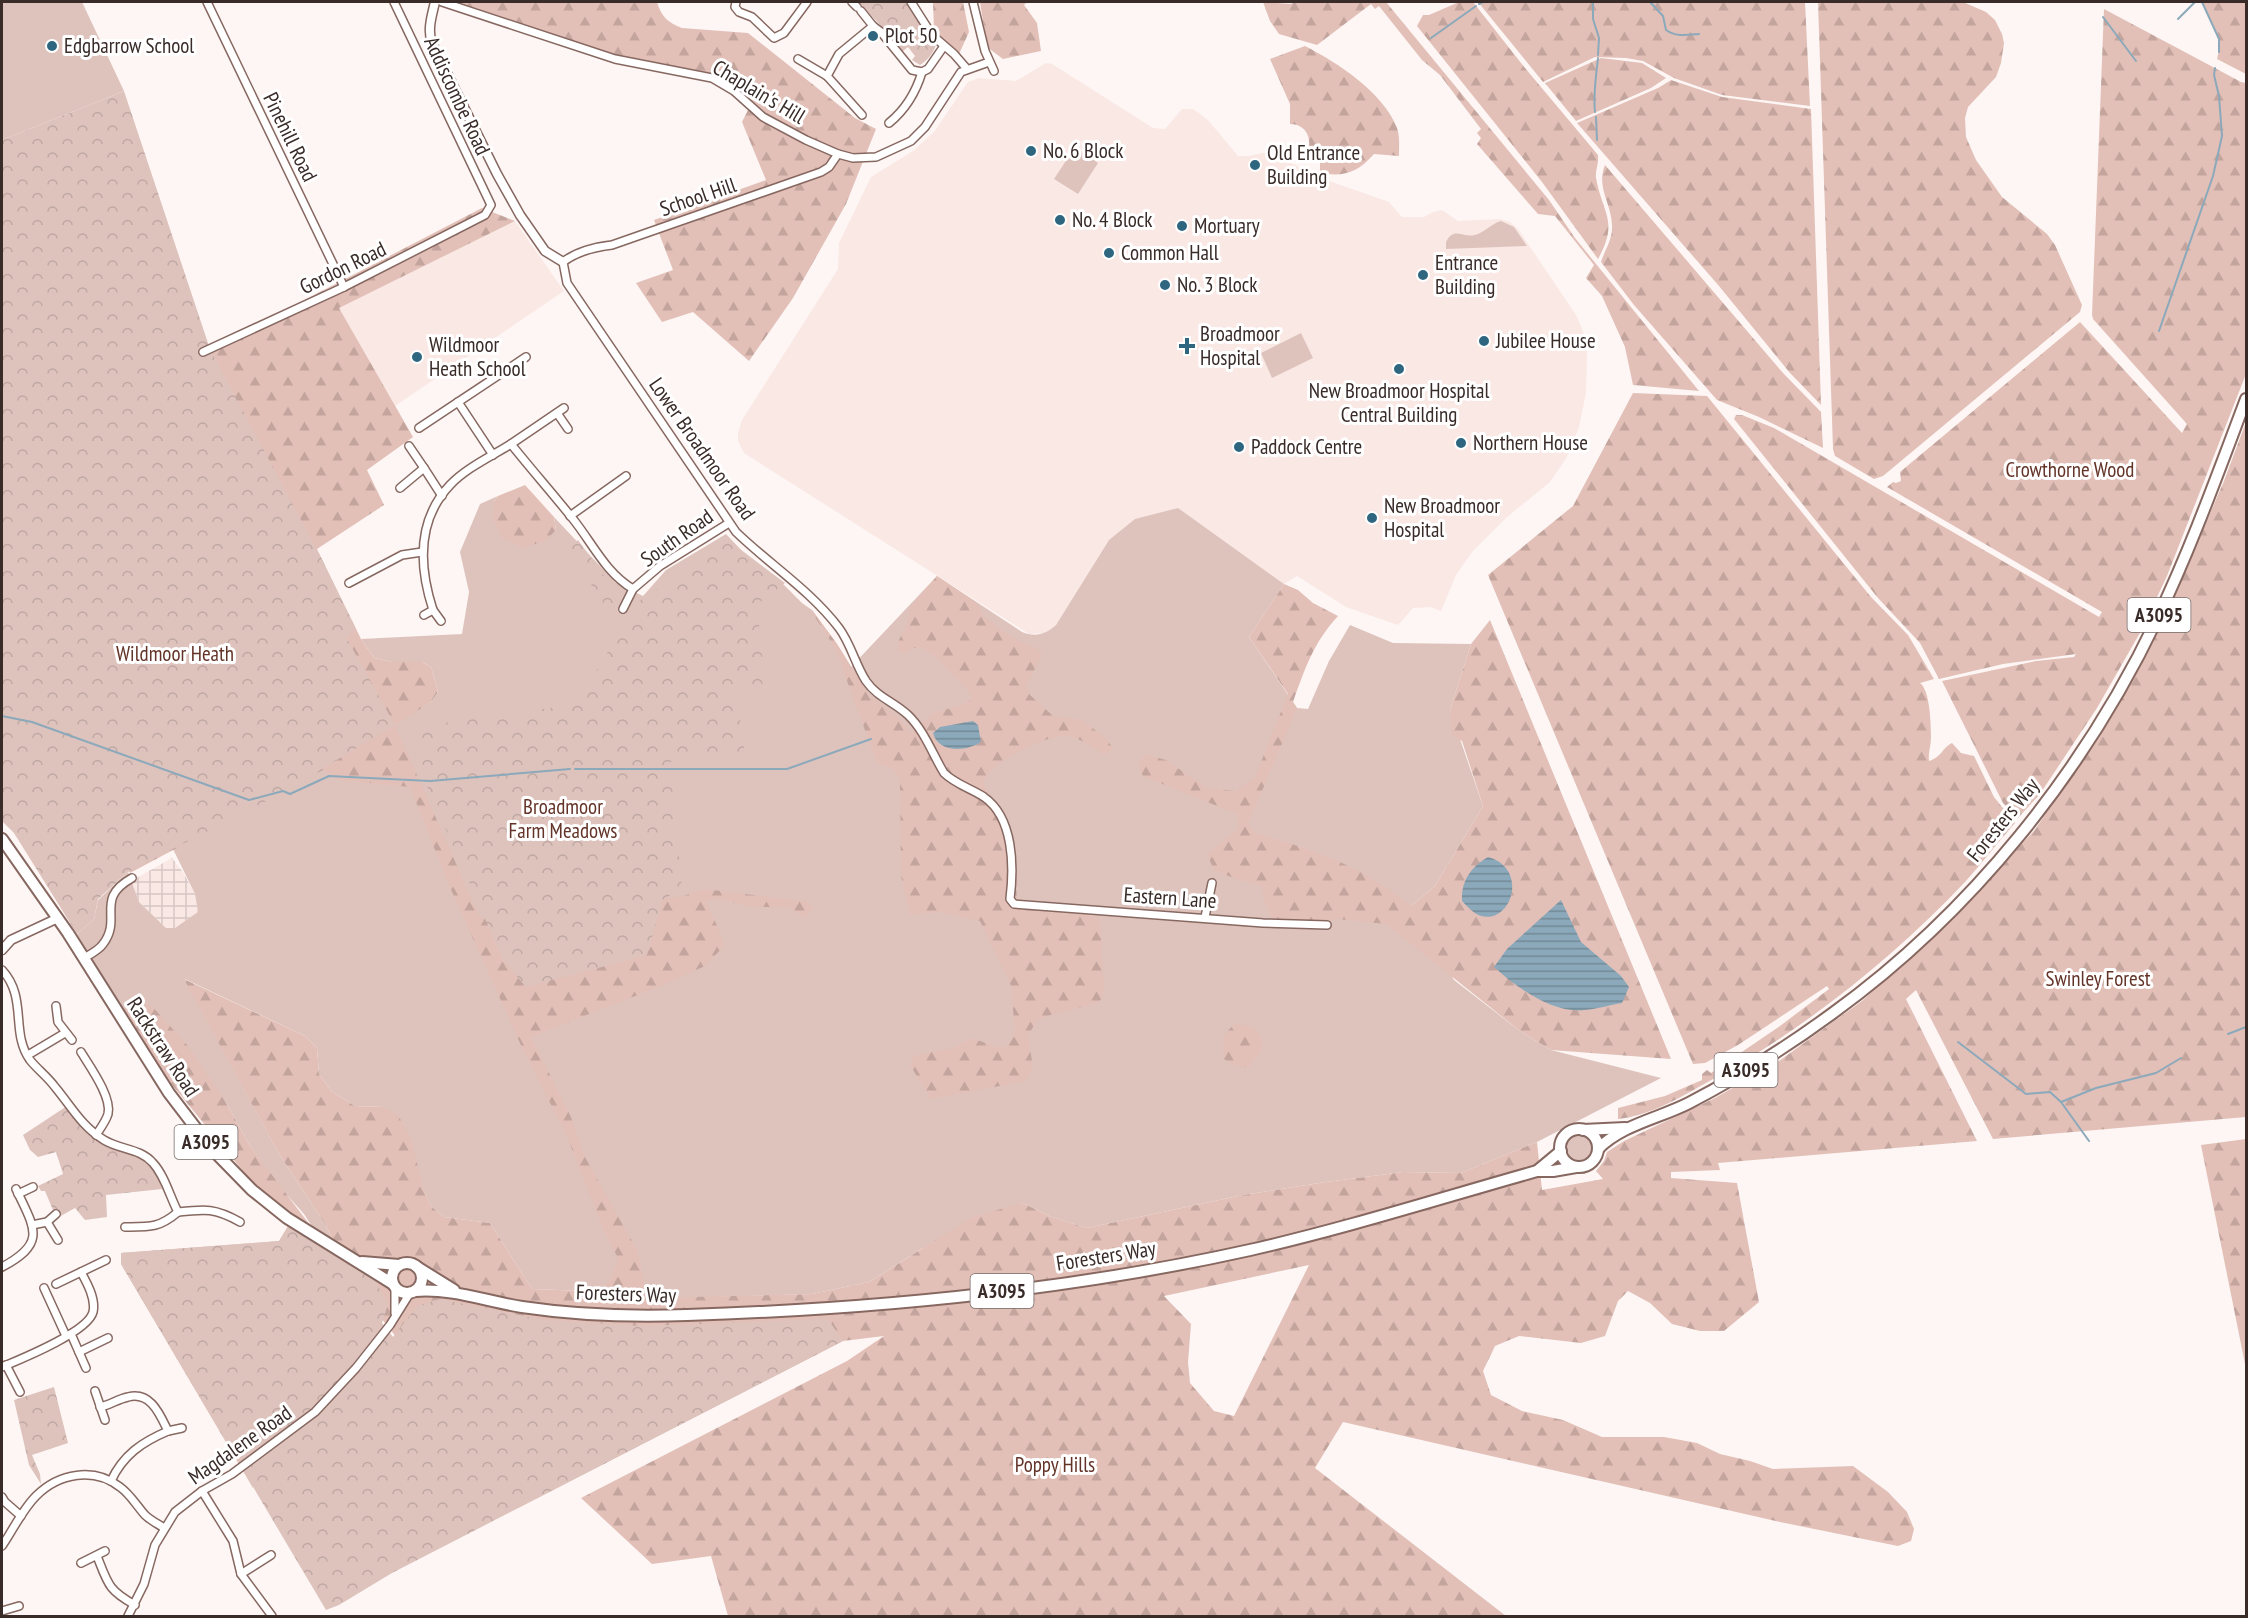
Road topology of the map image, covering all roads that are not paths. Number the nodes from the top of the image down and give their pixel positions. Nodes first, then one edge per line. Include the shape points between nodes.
1 (207, 2) edge
2 (394, 2) edge
3 (435, 2) edge
4 (442, 2) edge
5 (736, 2) edge
6 (807, 2) edge
7 (911, 2) edge
8 (973, 2) edge
9 (856, 6) edge
10 (873, 26) junction
11 (944, 46) junction
12 (798, 59) dead end
13 (989, 62) junction
14 (966, 69) junction
15 (994, 70) dead end
16 (922, 72) junction
17 (826, 76) junction
18 (862, 115) dead end
19 (888, 123) dead end
20 (838, 154) junction
21 (491, 205) joint
22 (562, 262) junction
23 (344, 287) junction
24 (203, 352) dead end
25 (526, 357) dead end
26 (2247, 399) edge
27 (458, 402) junction
28 (564, 408) dead end
29 (557, 413) junction
30 (419, 428) dead end
31 (568, 429) dead end
32 (511, 444) junction
33 (410, 446) dead end
34 (493, 455) junction
35 (424, 468) junction
36 (609, 475) dead end
37 (626, 476) dead end
38 (615, 484) junction
39 (400, 488) dead end
40 (442, 496) junction
41 (570, 516) junction
42 (729, 523) junction
43 (422, 552) junction
44 (350, 583) dead end
45 (633, 589) junction
46 (623, 609) dead end
47 (433, 610) junction
48 (424, 615) dead end
49 (441, 621) dead end
50 (2, 839) edge
51 (132, 878) dead end
52 (1212, 883) dead end
53 (1011, 902) joint
54 (1205, 917) junction
55 (58, 918) junction
56 (1327, 925) dead end
57 (6, 941) edge
58 (2, 950) edge
59 (84, 958) junction
60 (2, 963) edge
61 (3, 972) edge
62 (56, 1006) dead end
63 (65, 1032) junction
64 (72, 1040) dead end
65 (81, 1052) dead end
66 (28, 1055) junction
67 (1631, 1128) junction
68 (1583, 1130) junction
69 (96, 1135) junction
70 (1598, 1149) junction
71 (1561, 1151) junction
72 (1576, 1167) junction
73 (1537, 1171) junction
74 (33, 1186) dead end
75 (178, 1212) junction
76 (56, 1214) dead end
77 (47, 1222) junction
78 (240, 1222) dead end
79 (32, 1225) junction
80 (125, 1227) dead end
81 (58, 1240) dead end
82 (106, 1260) dead end
83 (359, 1262) junction
84 (399, 1265) junction
85 (2, 1267) edge
86 (417, 1267) junction
87 (81, 1272) junction
88 (56, 1284) dead end
89 (394, 1286) junction
90 (44, 1288) dead end
91 (412, 1292) junction
92 (457, 1292) junction
93 (394, 1315) junction
94 (69, 1335) junction
95 (108, 1338) dead end
96 (79, 1352) junction
97 (4, 1366) edge
98 (86, 1368) dead end
99 (95, 1391) dead end
100 (20, 1392) dead end
101 (100, 1407) junction
102 (105, 1420) dead end
103 (182, 1428) dead end
104 (168, 1431) junction
105 (111, 1481) junction
106 (202, 1491) junction
107 (2, 1497) edge
108 (21, 1516) junction
109 (164, 1528) junction
110 (2, 1545) edge
111 (105, 1551) dead end
112 (271, 1555) dead end
113 (97, 1556) junction
114 (81, 1563) dead end
115 (241, 1574) junction
116 (135, 1605) junction
117 (19, 1606) dead end
118 (2, 1611) edge
119 (128, 1617) edge
120 (272, 1617) edge

1 - 23 street, Pinehill Road
2 - 21 street, Addiscombe Road
3 - 22 street via 432,43 520,215 545,251
4 - 20 street, Chaplain's Hill via 615,59 711,78 763,117
5 - 6 street via 739,12 752,17 774,38 784,33
7 - 11 street
8 - 13 street
9 - 10 street
10 - 16 street via 912,70
10 - 17 street via 839,54
11 - 14 street
11 - 16 street
12 - 17 street
13 - 14 street
13 - 15 street
14 - 20 street, Chaplain's Hill via 911,141 876,157
16 - 19 street via 900,114
17 - 18 street
20 - 22 street, School Hill via 821,172
21 - 23 street, Gordon Road via 485,215
22 - 42 street, Lower Broadmoor Road via 570,288
23 - 24 street, Gordon Road
25 - 27 street
26 - 67 main road, Foresters Way / A3095 via 2178,574 2098,726 2036,813 1977,884 1922,939 1839,1009 1708,1093
27 - 30 street
27 - 34 street
28 - 29 street
29 - 31 street
29 - 32 street
32 - 34 street
32 - 41 street
33 - 35 street
34 - 40 street via 451,484
35 - 39 street
35 - 40 street
36 - 38 street
37 - 38 street
38 - 41 street
40 - 43 street via 425,532
41 - 45 street via 603,563
42 - 45 street, South Road via 660,566
42 - 53 street, Lower Broadmoor Road via 760,555 793,579 837,625 865,680 907,714 944,773 987,799 999,814 1011,853
43 - 44 street via 402,555
43 - 47 street
45 - 46 street, South Road
47 - 48 street
47 - 49 street
50 - 55 main road, Rackstraw Road / A3095
51 - 59 street via 113,894 111,926 103,945
52 - 54 street
53 - 54 street, Eastern Lane
54 - 56 street, Eastern Lane
55 - 57 street
55 - 59 main road, Rackstraw Road / A3095
57 - 58 street
59 - 83 main road, Rackstraw Road / A3095 via 177,1105 223,1161 287,1218
60 - 61 street
61 - 66 street via 18,999 21,1035
62 - 63 street via 58,1022
63 - 64 street
63 - 66 street
65 - 69 street via 108,1100 109,1111
66 - 69 street
67 - 68 main road, Foresters Way / A3095
67 - 70 main road, Foresters Way / A3095
68 - 70 main road via 1594,1137
68 - 71 main road via 1566,1134
69 - 75 street via 137,1151 154,1164
70 - 72 main road via 1591,1163
71 - 72 main road via 1564,1160
71 - 73 main road, Foresters Way / A3095
72 - 73 main road, Foresters Way / A3095
73 - 92 main road, Foresters Way / A3095 via 1248,1250 1119,1275 941,1299 653,1316 554,1311
74 - 79 street via 17,1192
75 - 78 street via 208,1209
75 - 80 street via 156,1227
76 - 77 street
77 - 79 street
77 - 81 street
79 - 85 street via 30,1247 24,1255
82 - 87 street
83 - 84 main road, Rackstraw Road / A3095
83 - 89 main road, Rackstraw Road / A3095
84 - 86 main road
84 - 89 main road via 392,1275
86 - 91 main road via 422,1281
86 - 92 main road, Foresters Way / A3095
87 - 88 street
87 - 94 street via 94,1310 87,1322
89 - 91 main road via 402,1293
89 - 93 street
90 - 94 street
91 - 92 main road, Foresters Way / A3095
91 - 93 street, Magdalene Road
93 - 106 street, Magdalene Road via 356,1368 315,1412 232,1474
94 - 96 street
94 - 97 street
95 - 96 street
96 - 98 street
97 - 100 street
99 - 101 street
101 - 102 street
101 - 104 street via 136,1396 147,1399
103 - 104 street
104 - 105 street via 133,1450
105 - 108 street via 90,1474 64,1478 35,1497
105 - 109 street
106 - 109 street, Magdalene Road via 175,1512
106 - 115 street via 232,1541
107 - 108 street
108 - 110 street
109 - 116 street, Magdalene Road via 154,1545
111 - 113 street
112 - 115 street
113 - 114 street
113 - 116 street via 109,1586
115 - 120 street
116 - 119 street, Magdalene Road
117 - 118 street

